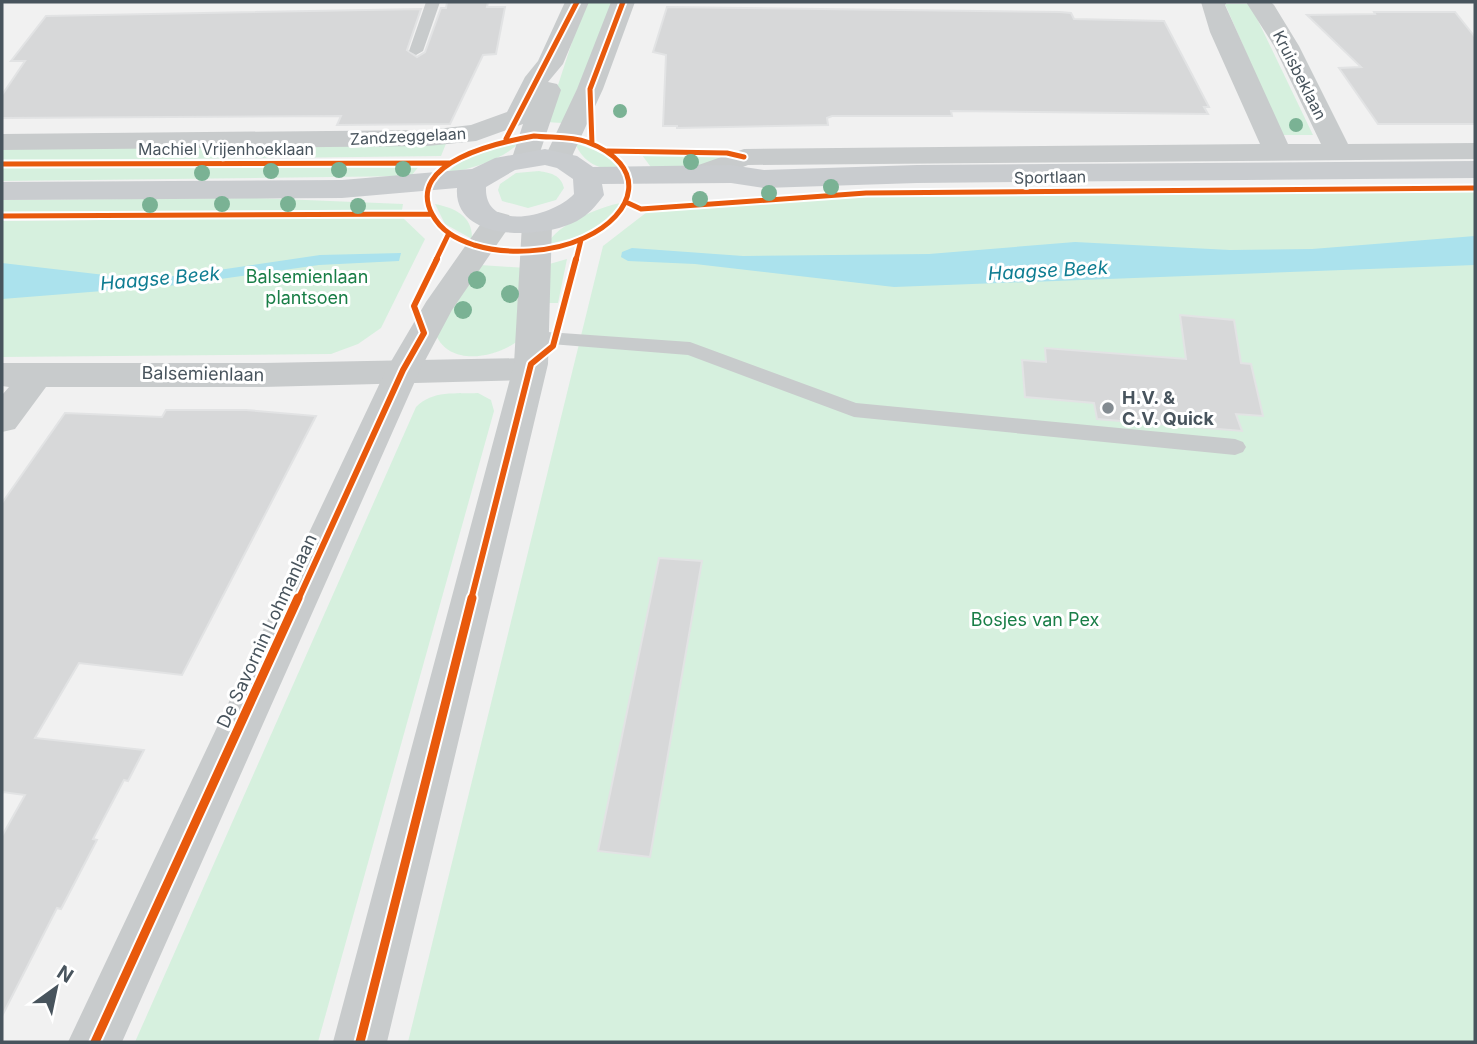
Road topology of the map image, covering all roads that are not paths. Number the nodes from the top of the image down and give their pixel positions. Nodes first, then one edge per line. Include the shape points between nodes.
1 (433, 2) edge
2 (577, 2) edge
3 (623, 2) edge
4 (1215, 2) edge
5 (1258, 2) edge
6 (416, 51) dead end
7 (550, 64) junction
8 (2, 142) edge
9 (1276, 151) junction
10 (1338, 151) junction
11 (1475, 151) edge
12 (526, 158) junction
13 (558, 159) junction
14 (1475, 170) edge
15 (700, 174) junction
16 (764, 178) junction
17 (588, 186) junction
18 (475, 188) junction
19 (2, 191) edge
20 (498, 221) junction
21 (537, 224) junction
22 (531, 353) junction
23 (403, 370) junction
24 (36, 375) junction
25 (2, 376) edge
26 (2, 420) edge
27 (1235, 447) dead end
28 (95, 1042) edge
29 (360, 1042) edge

1 - 6 lane
2 - 7 street
3 - 13 street
4 - 9 street via 1222,32
5 - 10 street, Kruisbeklaan via 1278,31
7 - 8 street, Zandzeggelaan via 538,77 518,117 476,133 428,138
7 - 12 street via 551,78
9 - 10 street, Sportlaan
9 - 15 street, Sportlaan via 744,157
10 - 11 street, Sportlaan
12 - 13 main road
12 - 18 main road via 499,164
13 - 17 main road via 576,166
14 - 16 main road, Sportlaan
15 - 16 main road, Sportlaan
15 - 17 main road, Sportlaan
16 - 17 main road, Sportlaan via 677,192
17 - 21 main road via 565,216
18 - 19 main road via 390,197 342,188
18 - 20 main road via 485,215
20 - 21 main road
20 - 23 street, De Savornin Lohmanlaan via 437,309
21 - 22 street
22 - 23 street
22 - 27 lane via 690,349 855,410
22 - 29 street
23 - 24 street, Balsemienlaan
23 - 28 street, De Savornin Lohmanlaan
24 - 25 street, Balsemienlaan
24 - 26 street

